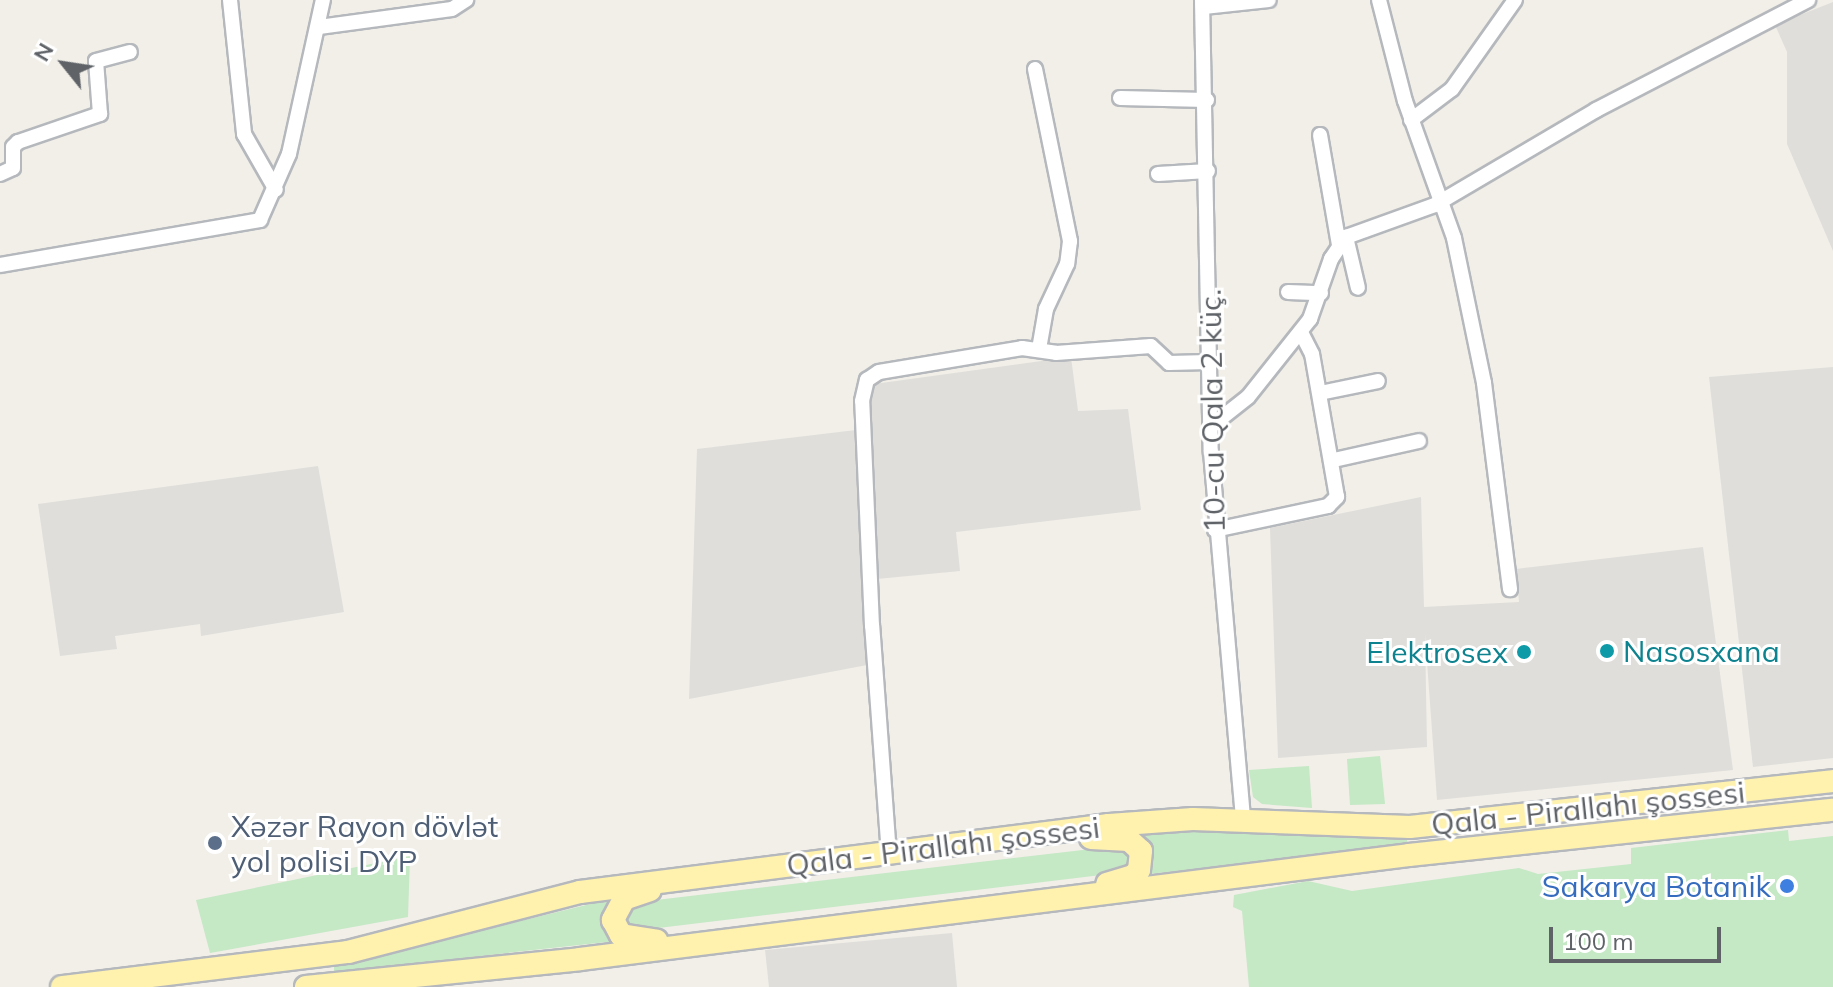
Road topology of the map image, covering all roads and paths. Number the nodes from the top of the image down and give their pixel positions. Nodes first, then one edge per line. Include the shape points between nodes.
1 (230, 0) edge
2 (323, 0) edge
3 (466, 0) edge
4 (1260, 0) edge
5 (1269, 0) edge
6 (1379, 0) edge
7 (1515, 0) edge
8 (1808, 0) edge
9 (1203, 4) edge
10 (319, 27) junction
11 (130, 52) dead end
12 (1035, 69) dead end
13 (1120, 98) dead end
14 (1207, 100) junction
15 (1411, 120) junction
16 (1320, 135) dead end
17 (1208, 171) junction
18 (0, 174) edge
19 (1158, 174) dead end
20 (276, 190) junction
21 (1443, 200) junction
22 (1342, 241) junction
23 (0, 265) edge
24 (1358, 288) dead end
25 (1288, 292) dead end
26 (1321, 293) junction
27 (1301, 332) junction
28 (1039, 349) junction
29 (1209, 362) junction
30 (1378, 381) dead end
31 (1320, 393) junction
32 (1210, 427) junction
33 (1419, 441) dead end
34 (1334, 460) junction
35 (1215, 530) junction
36 (1510, 589) dead end
37 (1833, 781) edge
38 (1833, 810) edge
39 (1243, 820) junction
40 (1014, 836) junction
41 (889, 855) junction
42 (717, 875) junction
43 (1016, 905) junction
44 (714, 942) junction
45 (62, 987) edge
46 (306, 987) edge

1 - 20 street via 244,134
2 - 10 street
3 - 10 street via 452,9
4 - 5 street
4 - 9 street
6 - 15 street
7 - 15 street via 1441,102
8 - 21 street via 1596,110
9 - 14 street, 10-cu Qala 2 küç.
10 - 20 street via 309,46 293,137
11 - 18 street via 96,61 100,114 18,142 13,168
12 - 28 street via 1070,241 1067,264 1046,309
13 - 14 street
14 - 17 street, 10-cu Qala 2 küç.
15 - 21 street
16 - 22 street
17 - 19 street
17 - 29 street, 10-cu Qala 2 küç.
20 - 23 street via 265,215 255,223
21 - 22 street
21 - 36 street via 1484,383
22 - 24 street
22 - 26 street
25 - 26 street
26 - 27 street
27 - 31 street
27 - 32 street via 1248,397
28 - 29 street via 1056,353 1151,346 1169,363
28 - 41 street via 879,372 864,387 872,626
29 - 32 street, 10-cu Qala 2 küç.
30 - 31 street
31 - 34 street
32 - 35 street, 10-cu Qala 2 küç.
33 - 34 street
34 - 35 street via 1334,503
35 - 39 street, 10-cu Qala 2 küç.
37 - 39 main road, Qala - Pirallahı şossesi via 1420,826
38 - 43 main road, Qala - Pirallahı şossesi via 1409,855
39 - 40 main road, Qala - Pirallahı şossesi via 1165,820
40 - 41 main road, Qala - Pirallahı şossesi
40 - 43 main road via 1129,840 1141,851 1142,861 1133,876 1120,881
41 - 42 main road, Qala - Pirallahı şossesi
42 - 44 main road via 636,894 618,904 613,920 621,935 630,939
42 - 45 main road, Qala - Pirallahı şossesi via 549,897 348,952
43 - 44 main road, Qala - Pirallahı şossesi
44 - 46 main road, Qala - Pirallahı şossesi

